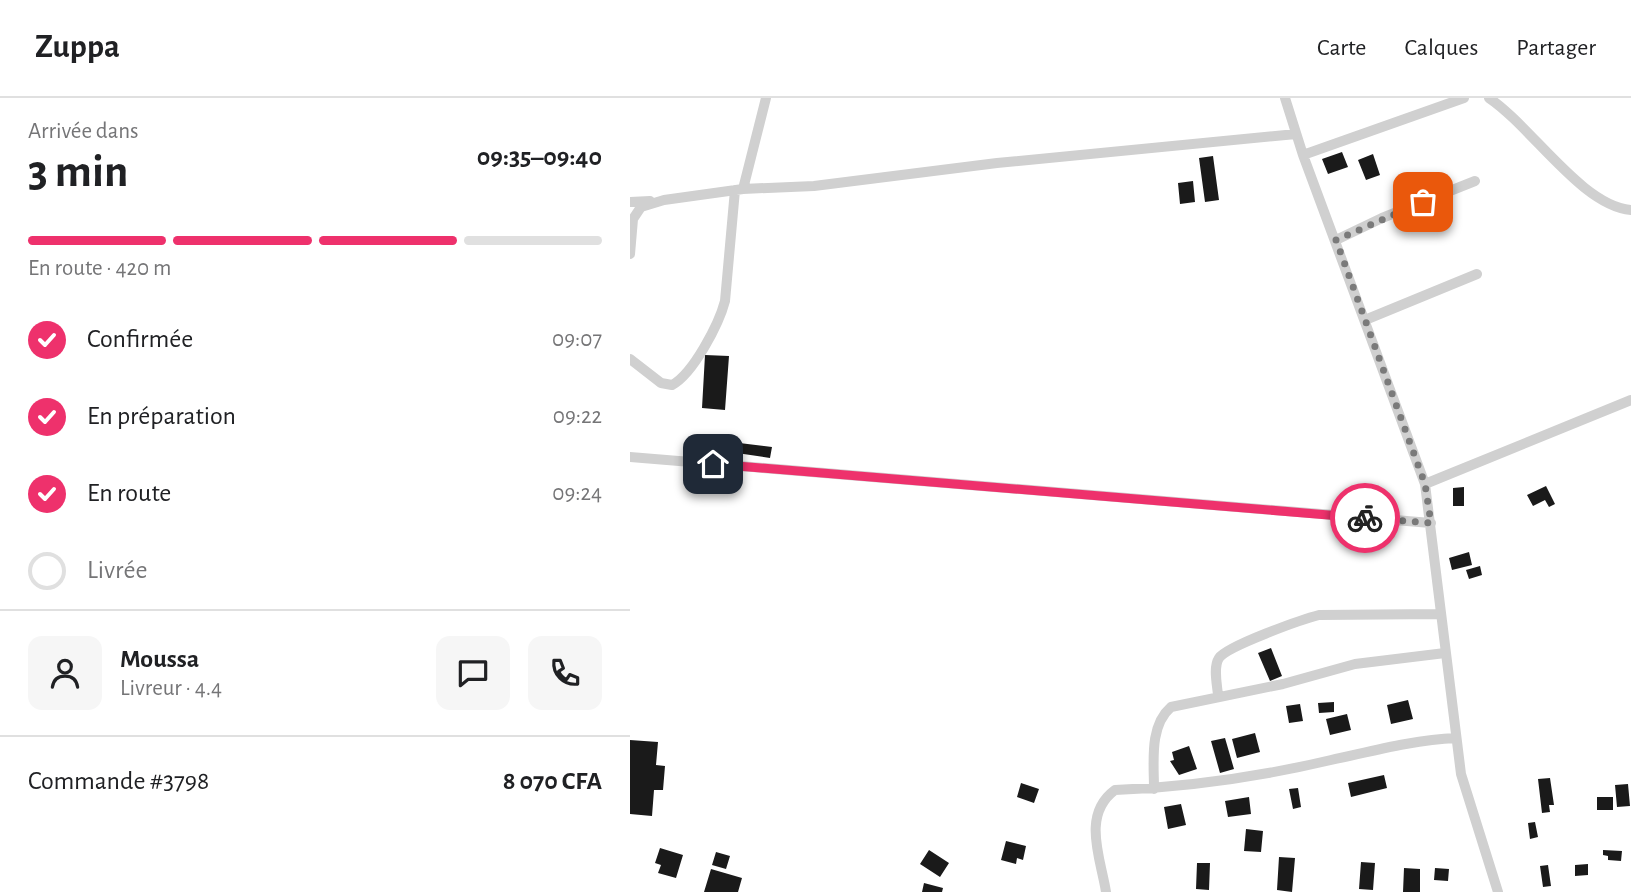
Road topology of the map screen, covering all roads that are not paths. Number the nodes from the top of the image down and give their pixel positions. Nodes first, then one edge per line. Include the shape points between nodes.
1 (766, 98) edge
2 (1285, 98) edge
3 (1464, 98) edge
4 (1489, 98) edge
5 (1296, 134) junction
6 (1303, 155) junction
7 (1475, 181) dead end
8 (739, 189) junction
9 (664, 200) junction
10 (630, 202) edge
11 (1631, 210) edge
12 (1336, 240) junction
13 (630, 254) edge
14 (1477, 274) dead end
15 (1366, 320) junction
16 (630, 359) edge
17 (1631, 400) edge
18 (630, 457) edge
19 (1425, 484) junction
20 (1431, 523) junction
21 (1440, 614) junction
22 (1445, 653) junction
23 (1218, 695) junction
24 (1456, 738) junction
25 (1154, 789) junction
26 (1106, 892) edge
27 (1498, 892) edge

1 - 8 street
2 - 5 street
3 - 6 street
4 - 11 street via 1534,135 1589,191 1610,206
5 - 6 street
5 - 8 street via 814,186
6 - 12 street
7 - 12 street
8 - 9 street
8 - 16 street via 722,314 689,371 672,385 661,383
9 - 10 street
9 - 13 street via 641,207 633,219
12 - 15 street
14 - 15 street
15 - 19 street
17 - 19 street
18 - 20 street
19 - 20 street
20 - 21 street
21 - 22 street
21 - 23 street via 1305,619 1224,653 1216,667
22 - 23 street via 1355,664 1283,684
22 - 24 street
23 - 25 street via 1171,706 1161,715 1155,741
24 - 25 street via 1420,740 1240,779
24 - 27 street via 1461,774
25 - 26 street via 1115,790 1102,805 1094,844

